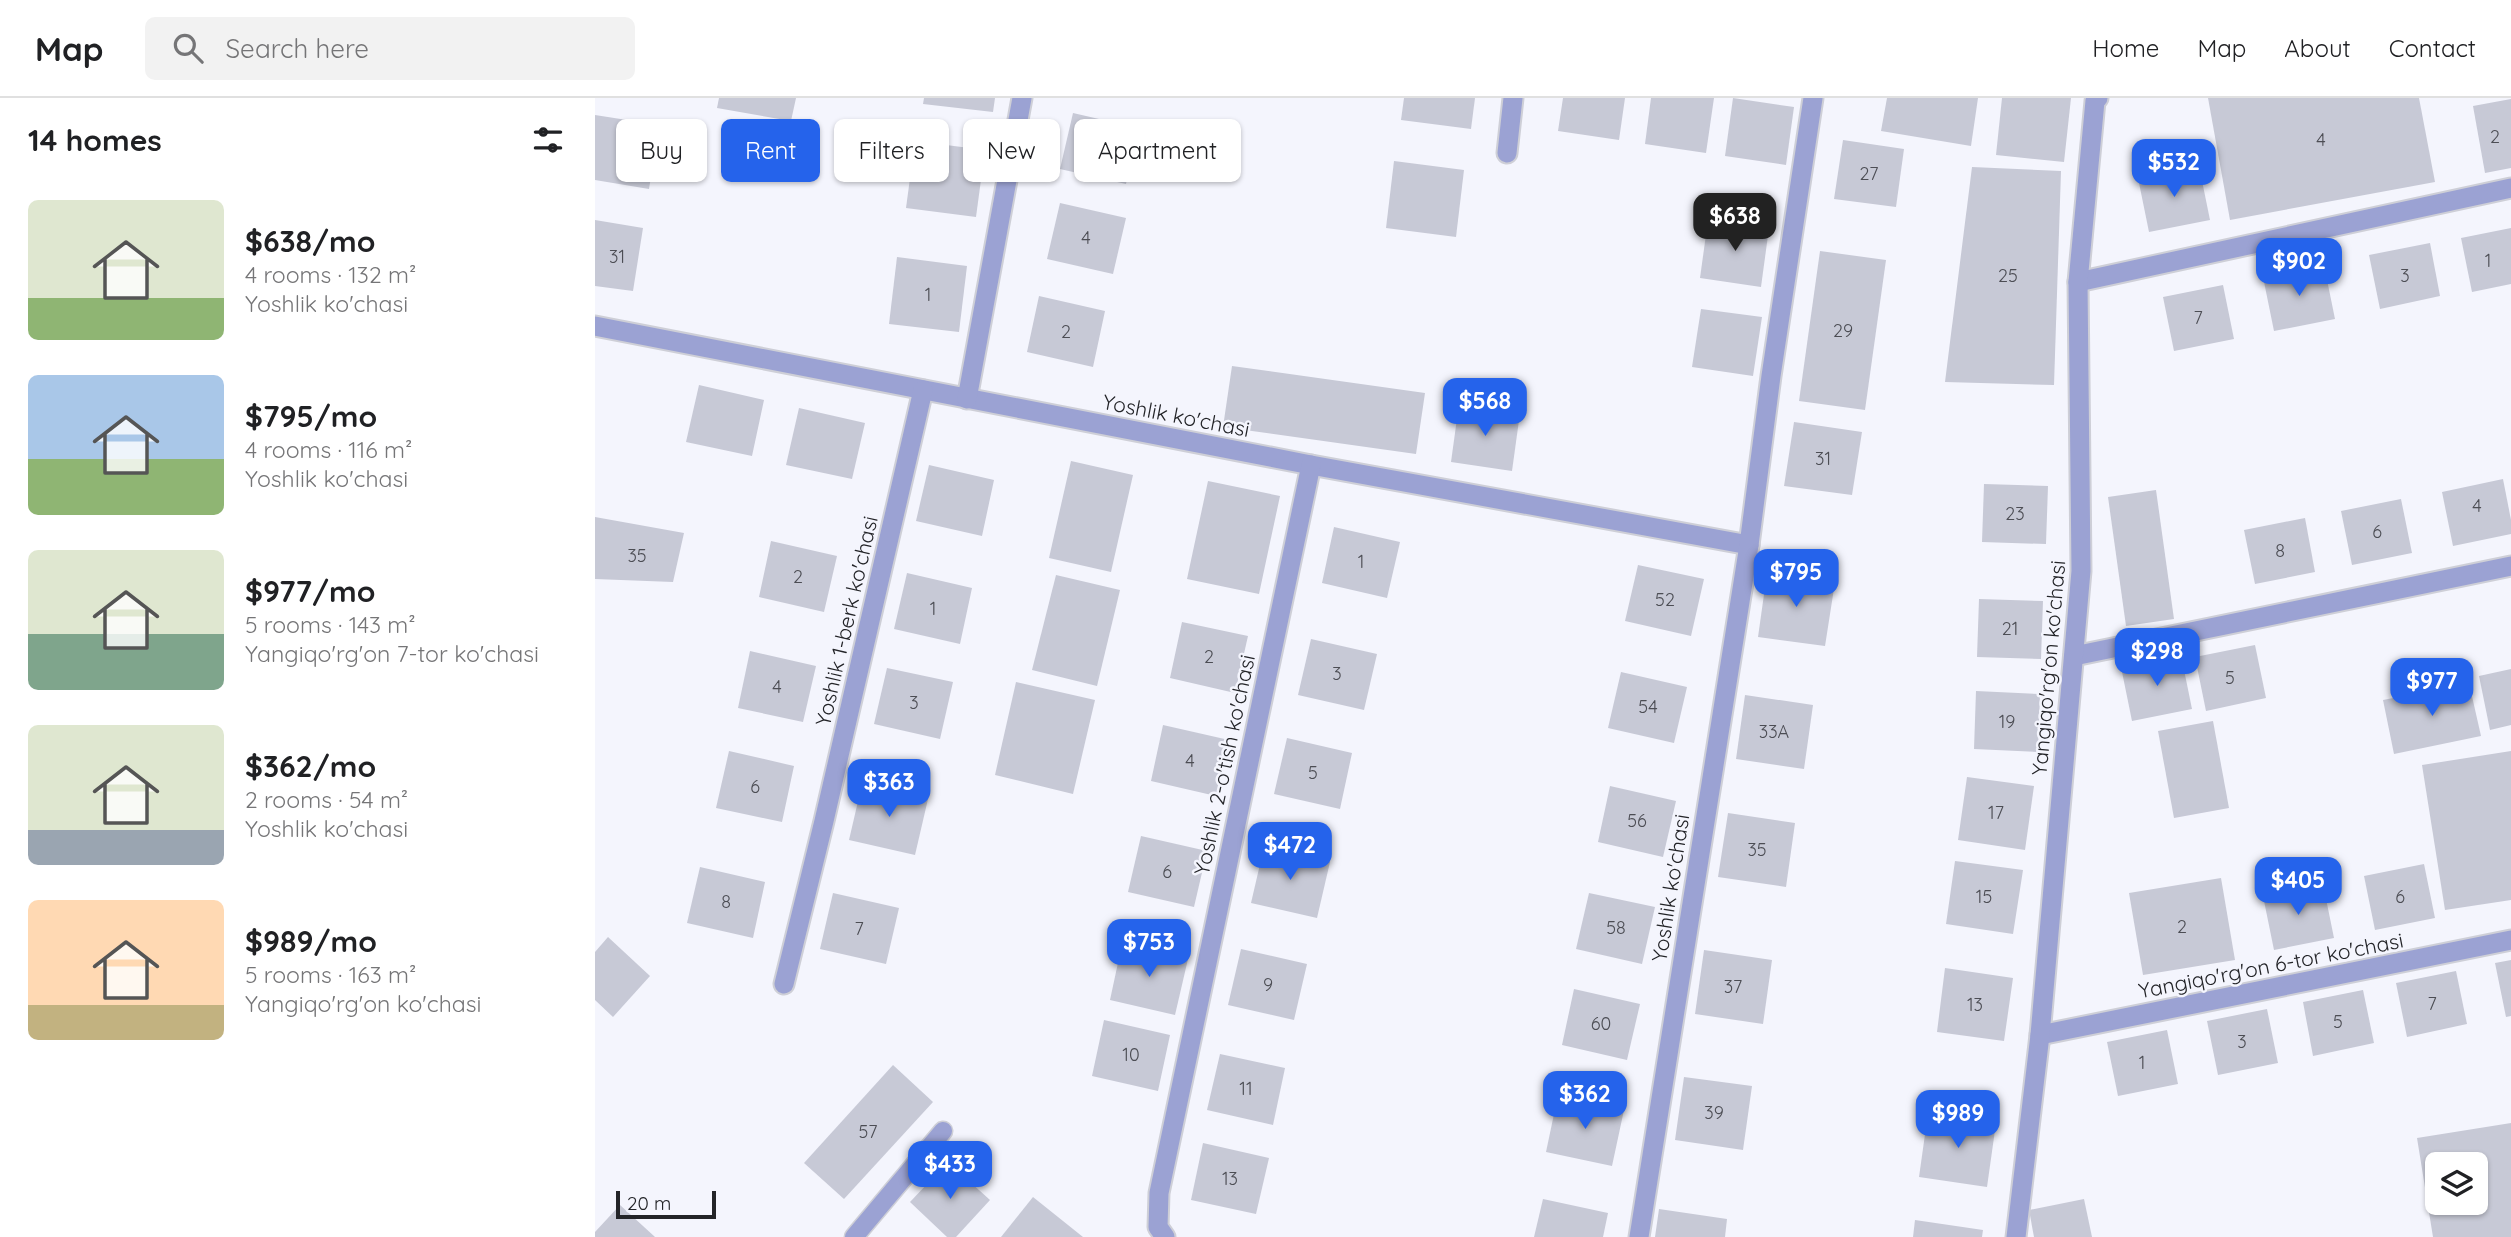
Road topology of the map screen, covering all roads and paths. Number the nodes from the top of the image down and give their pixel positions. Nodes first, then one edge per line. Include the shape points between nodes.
1 (1022, 98) edge
2 (1513, 98) edge
3 (1812, 98) edge
4 (2097, 99) edge
5 (1507, 153) dead end
6 (2511, 188) edge
7 (2078, 282) junction
8 (595, 326) edge
9 (923, 390) junction
10 (967, 399) junction
11 (1311, 465) junction
12 (1749, 545) junction
13 (2511, 566) edge
14 (2074, 656) junction
15 (2511, 940) edge
16 (783, 984) dead end
17 (2040, 1035) junction
18 (943, 1130) dead end
19 (854, 1237) edge
20 (1165, 1237) edge
21 (1639, 1237) edge
22 (2016, 1237) edge

1 - 10 street
2 - 5 street
3 - 12 street, Yoshlik ko'chasi
4 - 7 street, Yangiqo'rg'on ko'chasi
6 - 7 street
7 - 14 street, Yangiqo'rg'on ko'chasi via 2081,572
8 - 9 street, Yoshlik ko'chasi
9 - 10 street, Yoshlik ko'chasi
9 - 16 street, Yoshlik 1-berk ko'chasi
10 - 11 street, Yoshlik ko'chasi
11 - 12 street, Yoshlik ko'chasi
11 - 20 street, Yoshlik 2-o'tish ko'chasi via 1159,1193 1158,1227
12 - 21 street, Yoshlik ko'chasi
13 - 14 street
14 - 17 street, Yangiqo'rg'on ko'chasi
15 - 17 street, Yangiqo'rg'on 6-tor ko'chasi
17 - 22 street, Yangiqo'rg'on ko'chasi
18 - 19 lane

